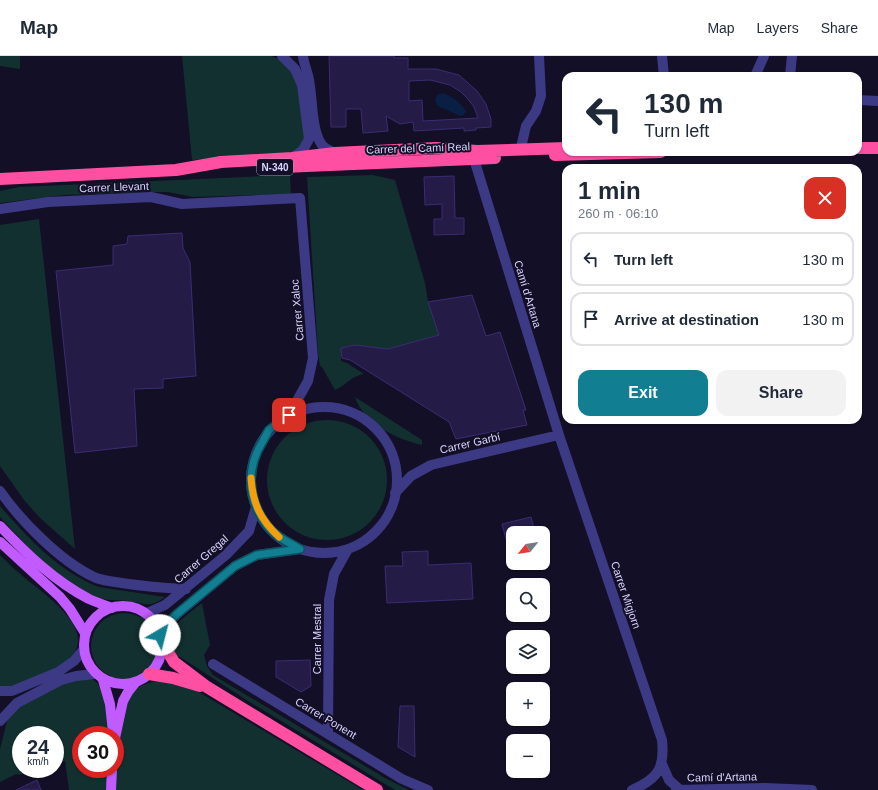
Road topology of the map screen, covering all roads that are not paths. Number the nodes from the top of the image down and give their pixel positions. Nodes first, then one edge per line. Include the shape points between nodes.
1 (282, 56) edge
2 (303, 56) edge
3 (539, 56) edge
4 (662, 56) edge
5 (764, 56) edge
6 (792, 56) edge
7 (664, 72) edge
8 (757, 72) edge
9 (790, 72) edge
10 (862, 100) edge
11 (878, 101) edge
12 (522, 143) dead end
13 (562, 148) edge
14 (862, 148) edge
15 (878, 148) edge
16 (335, 153) junction
17 (562, 155) edge
18 (292, 158) junction
19 (474, 159) junction
20 (176, 170) junction
21 (33, 177) junction
22 (0, 179) edge
23 (0, 184) edge
24 (300, 198) joint
25 (0, 209) edge
26 (289, 415) junction
27 (559, 436) junction
28 (0, 491) edge
29 (396, 493) junction
30 (256, 507) junction
31 (0, 526) edge
32 (0, 542) edge
33 (348, 548) junction
34 (300, 549) junction
35 (186, 589) junction
36 (112, 608) junction
37 (146, 614) junction
38 (85, 633) junction
39 (161, 638) junction
40 (84, 649) junction
41 (213, 664) dead end
42 (149, 674) junction
43 (99, 677) junction
44 (136, 682) junction
45 (207, 688) junction
46 (0, 691) edge
47 (0, 721) edge
48 (112, 726) edge
49 (118, 726) edge
50 (328, 733) junction
51 (662, 764) junction
52 (112, 778) edge
53 (112, 790) edge
54 (377, 790) edge
55 (428, 790) edge
56 (632, 790) edge
57 (677, 790) edge
58 (812, 790) edge

1 - 18 street via 294,69 302,85 308,139 303,150
2 - 16 street via 309,79 316,132 322,145
3 - 12 street via 542,96 526,126
4 - 7 street
5 - 8 street
6 - 9 street
10 - 11 street
13 - 16 highway via 477,151 436,148
14 - 15 highway
16 - 18 highway
17 - 19 highway, Carrer del Camí Real / N-340
18 - 20 highway via 222,162
19 - 20 highway, Carrer del Camí Real / N-340
19 - 27 street, Camí d'Artana
20 - 21 highway, N-340
21 - 22 highway, N-340
21 - 23 highway
24 - 25 street, Carrer Llevant via 182,204 151,197 48,202
24 - 26 street, Carrer Xaloc via 313,358 308,381
26 - 29 street via 311,407 334,407 356,414 375,428 389,447 396,469
26 - 30 street via 269,431 256,452 251,477
27 - 29 street, Carrer Garbí via 431,465 411,476
27 - 51 street, Carrer Migjorn via 662,740
28 - 35 street via 36,534 69,562 95,578 142,587
29 - 33 street via 390,511 379,527 365,540
30 - 34 street via 266,525 282,539
30 - 35 street, Carrer Gregal via 249,531 226,555
31 - 36 main road via 59,580 90,599
32 - 38 main road via 60,597
33 - 34 street via 324,553
33 - 50 street, Carrer Mestral via 334,574 329,600
34 - 39 street via 257,555 235,566 177,614 169,622
35 - 37 street, Carrer Gregal
36 - 37 main road via 124,606
36 - 38 main road via 92,621
37 - 39 main road via 154,622
38 - 40 main road
39 - 42 main road via 161,654 157,665
39 - 45 highway via 174,662
40 - 43 main road via 88,663
40 - 46 street via 74,661 58,672 12,691
41 - 50 street, Carrer Ponent
42 - 44 main road
42 - 45 highway
43 - 44 main road via 114,684
43 - 47 street via 76,676 61,680 17,703
43 - 48 main road via 110,704
44 - 49 main road via 124,701
45 - 54 highway
50 - 55 street, Carrer Ponent via 402,779
51 - 56 street via 650,781
51 - 57 street, Camí d'Artana via 668,780
52 - 53 main road
57 - 58 street, Camí d'Artana

